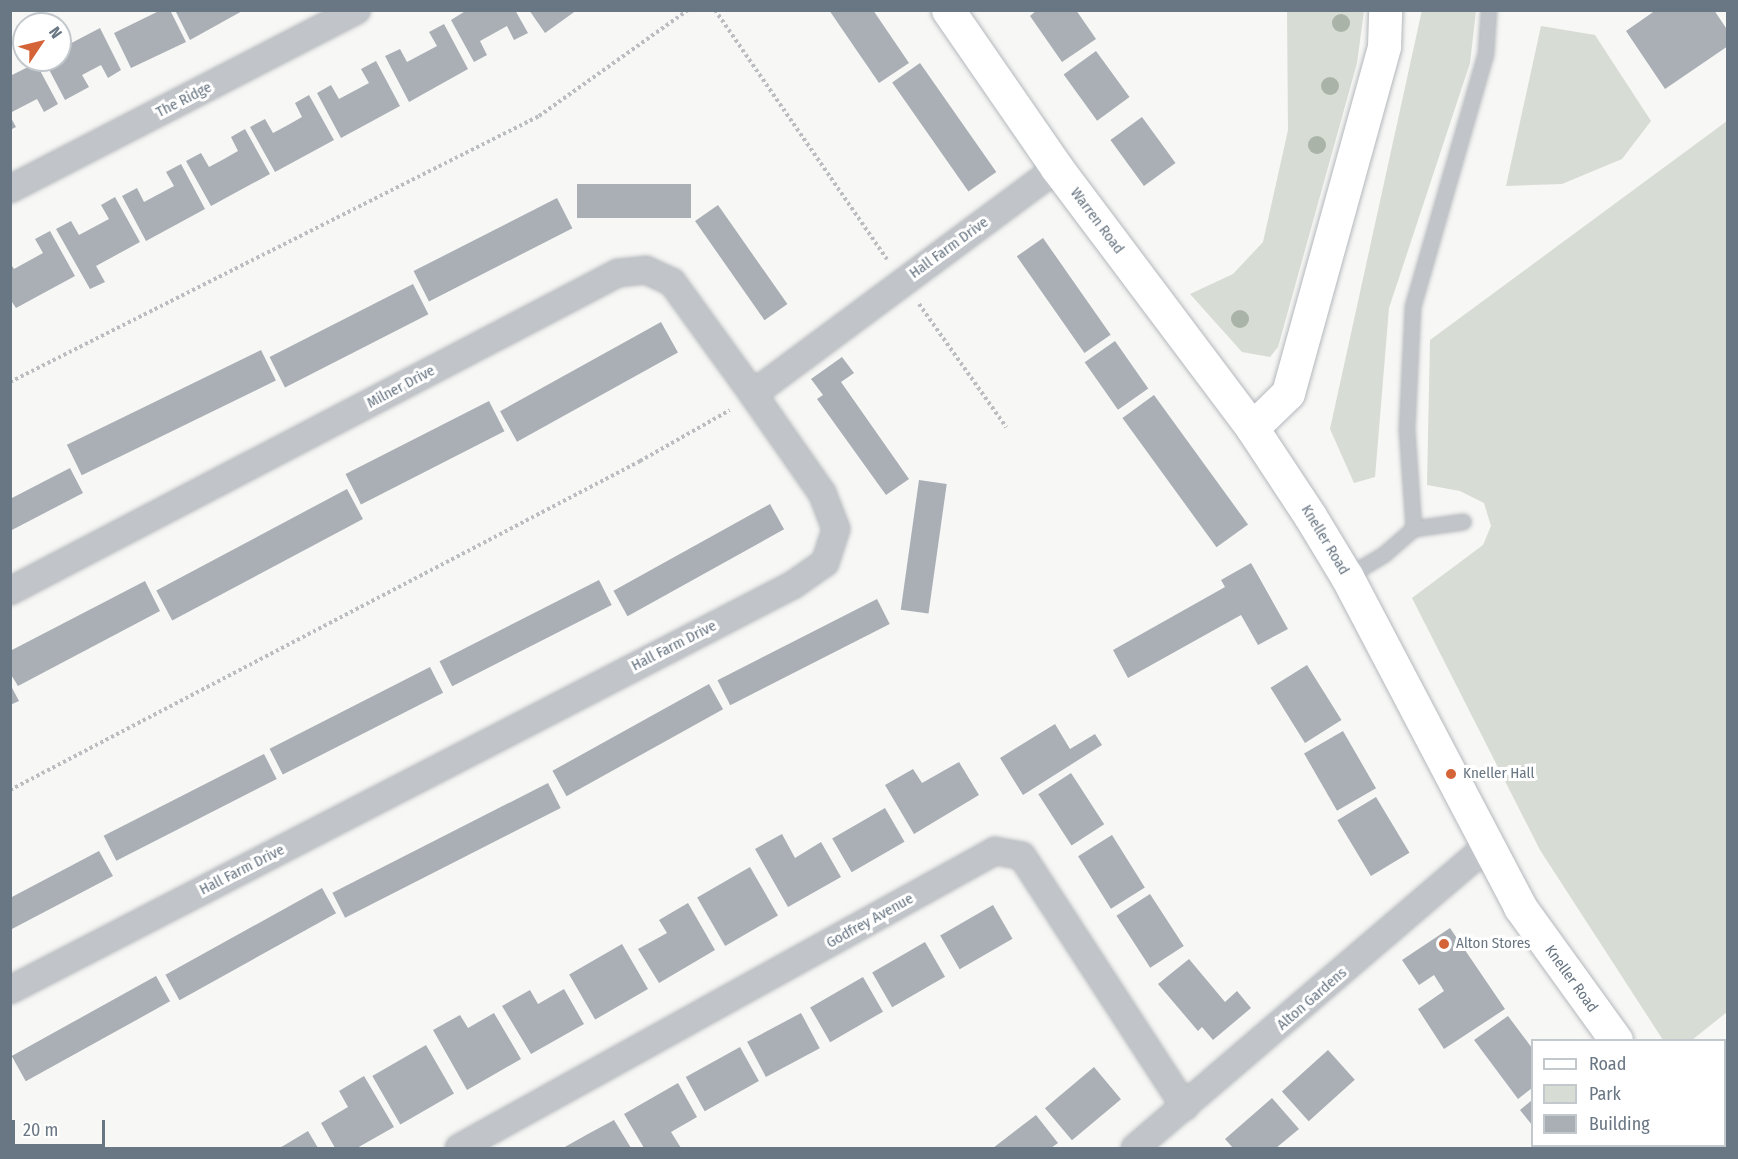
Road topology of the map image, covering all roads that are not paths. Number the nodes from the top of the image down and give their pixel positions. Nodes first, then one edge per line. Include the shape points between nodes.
1 (357, 10) edge
2 (948, 10) edge
3 (1385, 10) edge
4 (1489, 10) edge
5 (1057, 168) junction
6 (10, 189) edge
7 (753, 394) junction
8 (1252, 428) junction
9 (1464, 522) dead end
10 (1414, 529) junction
11 (1347, 576) junction
12 (10, 591) edge
13 (1487, 846) junction
14 (10, 990) edge
15 (1615, 1039) edge
16 (1185, 1107) junction
17 (459, 1149) edge
18 (1135, 1149) edge

1 - 6 street, The Ridge
2 - 5 main road, Warren Road
3 - 8 main road via 1384,46 1288,393
4 - 10 lane via 1486,54 1413,307 1407,430
5 - 7 street, Hall Farm Drive
5 - 8 main road, Warren Road
7 - 12 street, Milner Drive via 672,282 646,270 618,273
7 - 14 street, Hall Farm Drive via 822,493 836,529 825,563 793,585
8 - 11 main road, Kneller Road
9 - 10 lane
10 - 11 lane via 1384,555
11 - 13 main road, Kneller Road
13 - 15 main road, Kneller Road via 1520,908
13 - 16 street, Alton Gardens
16 - 17 street, Godfrey Avenue via 1022,856 995,851
16 - 18 street, Alton Gardens

